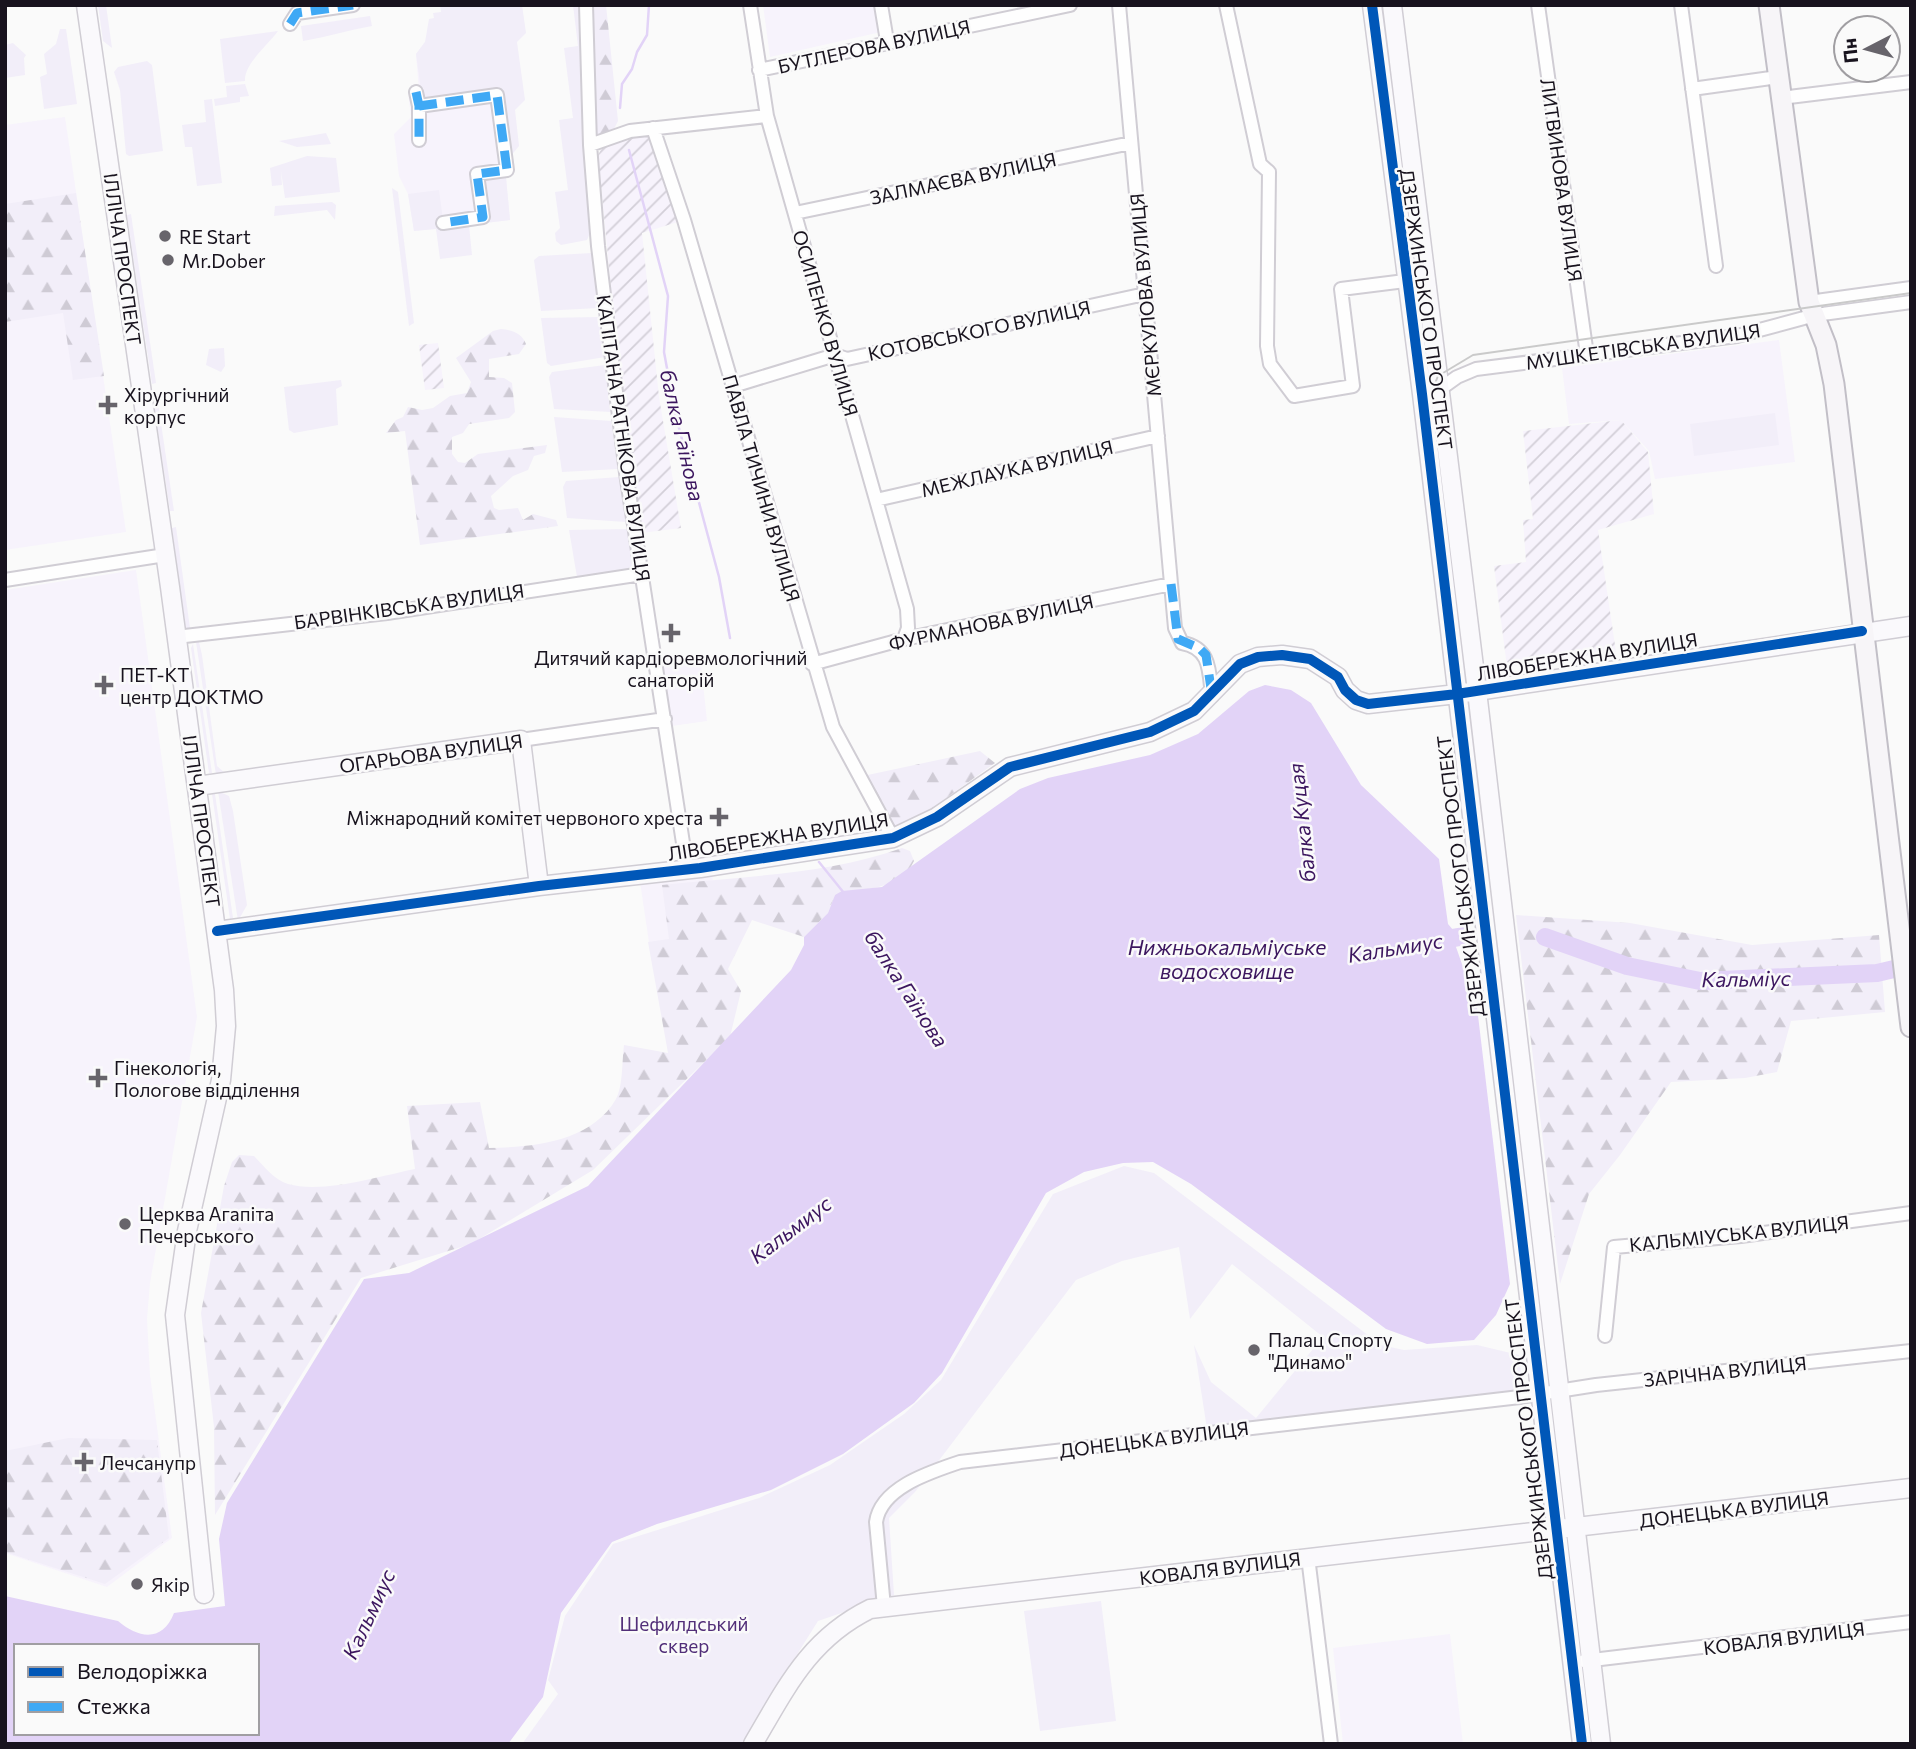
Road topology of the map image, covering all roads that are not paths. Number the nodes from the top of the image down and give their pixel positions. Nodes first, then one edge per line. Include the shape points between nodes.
1 (86, 5) edge
2 (354, 5) edge
3 (586, 5) edge
4 (750, 5) edge
5 (881, 5) edge
6 (1070, 5) edge
7 (1119, 5) edge
8 (1226, 5) edge
9 (1372, 5) edge
10 (1392, 5) edge
11 (1538, 5) edge
12 (1681, 5) edge
13 (1769, 5) edge
14 (290, 24) dead end
15 (887, 41) junction
16 (759, 70) junction
17 (1778, 77) junction
18 (1911, 82) edge
19 (1692, 89) junction
20 (415, 92) dead end
21 (1781, 98) junction
22 (419, 106) junction
23 (767, 116) junction
24 (653, 128) junction
25 (419, 140) dead end
26 (1131, 143) junction
27 (590, 145) junction
28 (794, 213) junction
29 (443, 223) dead end
30 (1716, 266) dead end
31 (1405, 281) junction
32 (1911, 288) edge
33 (1145, 294) junction
34 (1911, 302) edge
35 (1812, 308) junction
36 (835, 355) junction
37 (1587, 355) junction
38 (733, 386) junction
39 (1440, 391) junction
40 (1422, 394) junction
41 (1158, 436) junction
42 (876, 500) junction
43 (165, 555) junction
44 (642, 574) junction
45 (5, 580) edge
46 (1171, 584) junction
47 (1911, 626) edge
48 (1862, 631) junction
49 (176, 637) junction
50 (904, 639) junction
51 (812, 664) junction
52 (1477, 691) junction
53 (1457, 694) junction
54 (1212, 696) junction
55 (665, 719) junction
56 (521, 740) junction
57 (197, 786) junction
58 (893, 838) junction
59 (687, 869) junction
60 (538, 886) junction
61 (217, 931) junction
62 (1910, 1018) edge
63 (1911, 1213) edge
64 (1605, 1336) dead end
65 (1911, 1351) edge
66 (1559, 1392) junction
67 (1540, 1394) junction
68 (1911, 1488) edge
69 (1576, 1528) junction
70 (1557, 1530) junction
71 (1308, 1558) junction
72 (204, 1594) dead end
73 (884, 1606) junction
74 (1911, 1622) edge
75 (1582, 1662) junction
76 (753, 1744) edge
77 (1331, 1744) edge
78 (1582, 1744) edge
79 (1601, 1744) edge

1 - 43 street, ІЛЛІЧА ПРОСПЕКТ
2 - 14 street via 298,13
3 - 27 street, КАПІТАНА РАТНІКОВА ВУЛИЦЯ
4 - 16 street, ОСИПЕНКО ВУЛИЦЯ
5 - 15 street
6 - 15 street, БУТЛЕРОВА ВУЛИЦЯ
7 - 26 street, МЄРКУЛОВА ВУЛИЦЯ
8 - 31 street via 1260,164 1269,172 1270,365 1294,396 1353,386 1341,289
9 - 31 street, ДЗЕРЖИНСЬКОГО ПРОСПЕКТ
10 - 39 street, ДЗЕРЖИНСЬКОГО ПРОСПЕКТ
11 - 37 street, ЛИТВИНОВА ВУЛИЦЯ
12 - 19 street
13 - 17 main road
15 - 16 street, БУТЛЕРОВА ВУЛИЦЯ
16 - 23 street, ОСИПЕНКО ВУЛИЦЯ
17 - 19 street
17 - 21 main road
18 - 21 street
19 - 30 street
20 - 22 street
21 - 35 main road
22 - 25 street
22 - 29 street via 497,95 507,170 477,174 483,217
23 - 24 street
23 - 28 street, ОСИПЕНКО ВУЛИЦЯ
24 - 27 street
24 - 38 street, ПАВЛА ТИЧИНИ ВУЛИЦЯ
26 - 28 street, ЗАЛМАЄВА ВУЛИЦЯ
26 - 33 street, МЄРКУЛОВА ВУЛИЦЯ
27 - 44 street, КАПІТАНА РАТНІКОВА ВУЛИЦЯ via 620,425
28 - 36 street, ОСИПЕНКО ВУЛИЦЯ
31 - 40 street, ДЗЕРЖИНСЬКОГО ПРОСПЕКТ
32 - 35 street, МУШКЕТІВСЬКА ВУЛИЦЯ
33 - 36 street, КОТОВСЬКОГО ВУЛИЦЯ via 847,359
33 - 41 street, МЄРКУЛОВА ВУЛИЦЯ
34 - 35 street, МУШКЕТІВСЬКА ВУЛИЦЯ
35 - 37 street, МУШКЕТІВСЬКА ВУЛИЦЯ via 1737,336
35 - 48 main road via 1826,345 1833,384
36 - 38 street, КОТОВСЬКОГО ВУЛИЦЯ
36 - 42 street, ОСИПЕНКО ВУЛИЦЯ
37 - 39 street, МУШКЕТІВСЬКА ВУЛИЦЯ via 1476,369
38 - 51 street, ПАВЛА ТИЧИНИ ВУЛИЦЯ
39 - 40 street, МУШКЕТІВСЬКА ВУЛИЦЯ
39 - 52 street, ДЗЕРЖИНСЬКОГО ПРОСПЕКТ
40 - 53 street, ДЗЕРЖИНСЬКОГО ПРОСПЕКТ
41 - 42 street, МЕЖЛАУКА ВУЛИЦЯ
41 - 46 street, МЄРКУЛОВА ВУЛИЦЯ
42 - 50 street, ОСИПЕНКО ВУЛИЦЯ via 907,609
43 - 45 street
43 - 49 street, ІЛЛІЧА ПРОСПЕКТ
44 - 49 street, БАРВІНКІВСЬКА ВУЛИЦЯ
44 - 55 street, КАПІТАНА РАТНІКОВА ВУЛИЦЯ
46 - 50 street, ФУРМАНОВА ВУЛИЦЯ
46 - 54 street, МЄРКУЛОВА ВУЛИЦЯ via 1178,639 1206,655
47 - 48 street, ЛІВОБЕРЕЖНА ВУЛИЦЯ
48 - 52 street, ЛІВОБЕРЕЖНА ВУЛИЦЯ
48 - 62 main road
49 - 57 street, ІЛЛІЧА ПРОСПЕКТ
50 - 51 street, ФУРМАНОВА ВУЛИЦЯ
51 - 58 street, ПАВЛА ТИЧИНИ ВУЛИЦЯ via 833,727
52 - 53 street, ЛІВОБЕРЕЖНА ВУЛИЦЯ
52 - 66 street, ДЗЕРЖИНСЬКОГО ПРОСПЕКТ
53 - 54 street, ЛІВОБЕРЕЖНА ВУЛИЦЯ via 1368,704 1350,696 1325,667 1310,659 1282,655 1247,660
53 - 67 street, ДЗЕРЖИНСЬКОГО ПРОСПЕКТ
54 - 58 street, ЛІВОБЕРЕЖНА ВУЛИЦЯ via 1194,711 1150,732 1010,767 937,817
55 - 56 street, ОГАРЬОВА ВУЛИЦЯ
55 - 59 street, КАПІТАНА РАТНІКОВА ВУЛИЦЯ
56 - 57 street, ОГАРЬОВА ВУЛИЦЯ
56 - 60 street
57 - 61 street, ІЛЛІЧА ПРОСПЕКТ
58 - 59 street, ЛІВОБЕРЕЖНА ВУЛИЦЯ
59 - 60 street, ЛІВОБЕРЕЖНА ВУЛИЦЯ
60 - 61 street, ЛІВОБЕРЕЖНА ВУЛИЦЯ
61 - 72 street, ІЛЛІЧА ПРОСПЕКТ via 226,1026 224,1060 187,1231 175,1315
63 - 64 street, КАЛЬМІУСЬКА ВУЛИЦЯ via 1741,1236 1614,1247
65 - 66 street, ЗАРІЧНА ВУЛИЦЯ
66 - 67 street, ЗАРІЧНА ВУЛИЦЯ
66 - 69 street, ДЗЕРЖИНСЬКОГО ПРОСПЕКТ
67 - 70 street, ДЗЕРЖИНСЬКОГО ПРОСПЕКТ
67 - 73 street, ДОНЕЦЬКА ВУЛИЦЯ via 960,1462 903,1487 878,1510
68 - 69 street, ДОНЕЦЬКА ВУЛИЦЯ
69 - 70 street, ДОНЕЦЬКА ВУЛИЦЯ
69 - 75 street, ДЗЕРЖИНСЬКОГО ПРОСПЕКТ
70 - 71 street, КОВАЛЯ ВУЛИЦЯ
70 - 75 street, ДЗЕРЖИНСЬКОГО ПРОСПЕКТ
71 - 73 street, КОВАЛЯ ВУЛИЦЯ
71 - 77 street
73 - 76 street, КОВАЛЯ ВУЛИЦЯ via 855,1616 812,1649
74 - 75 street, КОВАЛЯ ВУЛИЦЯ
75 - 78 street, ДЗЕРЖИНСЬКОГО ПРОСПЕКТ
75 - 79 street, ДЗЕРЖИНСЬКОГО ПРОСПЕКТ

